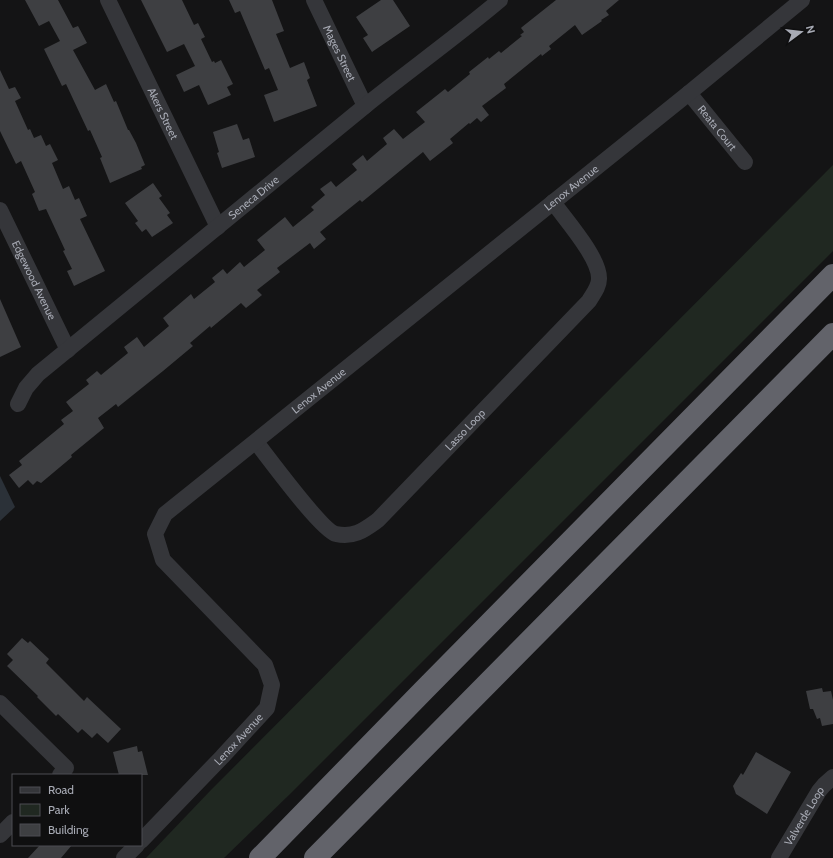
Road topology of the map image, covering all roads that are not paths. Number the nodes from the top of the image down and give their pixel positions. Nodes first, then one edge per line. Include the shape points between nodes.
1 (108, 0) edge
2 (314, 0) edge
3 (500, 0) edge
4 (802, 0) edge
5 (690, 94) junction
6 (365, 106) junction
7 (745, 162) dead end
8 (553, 202) junction
9 (0, 210) edge
10 (218, 227) junction
11 (833, 275) edge
12 (833, 334) edge
13 (68, 350) junction
14 (18, 404) dead end
15 (256, 442) junction
16 (0, 703) edge
17 (61, 774) edge
18 (397, 775) junction
19 (833, 778) edge
20 (12, 823) edge
21 (0, 835) edge
22 (142, 840) edge
23 (136, 846) edge
24 (124, 858) edge
25 (260, 858) edge
26 (315, 858) edge
27 (332, 858) edge
28 (779, 858) edge

1 - 10 street, Akers Street
2 - 6 street, Mages Street
3 - 6 street, Seneca Drive via 453,40
4 - 5 street, Lenox Avenue
5 - 7 street, Reata Court
5 - 8 street, Lenox Avenue
6 - 10 street, Seneca Drive
8 - 15 street, Lenox Avenue
8 - 15 street, Lasso Loop via 597,265 599,278 596,291 378,520 353,535 334,534 314,515
9 - 13 street, Edgewood Avenue
10 - 13 street, Seneca Drive
11 - 25 highway
12 - 18 highway
13 - 14 street, Seneca Drive via 31,381
15 - 22 street, Lenox Avenue via 165,514 155,534 163,560 265,665 272,685 267,708
16 - 17 street via 66,768
18 - 26 highway
18 - 27 highway
19 - 28 street, Valverde Loop via 819,792
20 - 21 street
23 - 24 street

